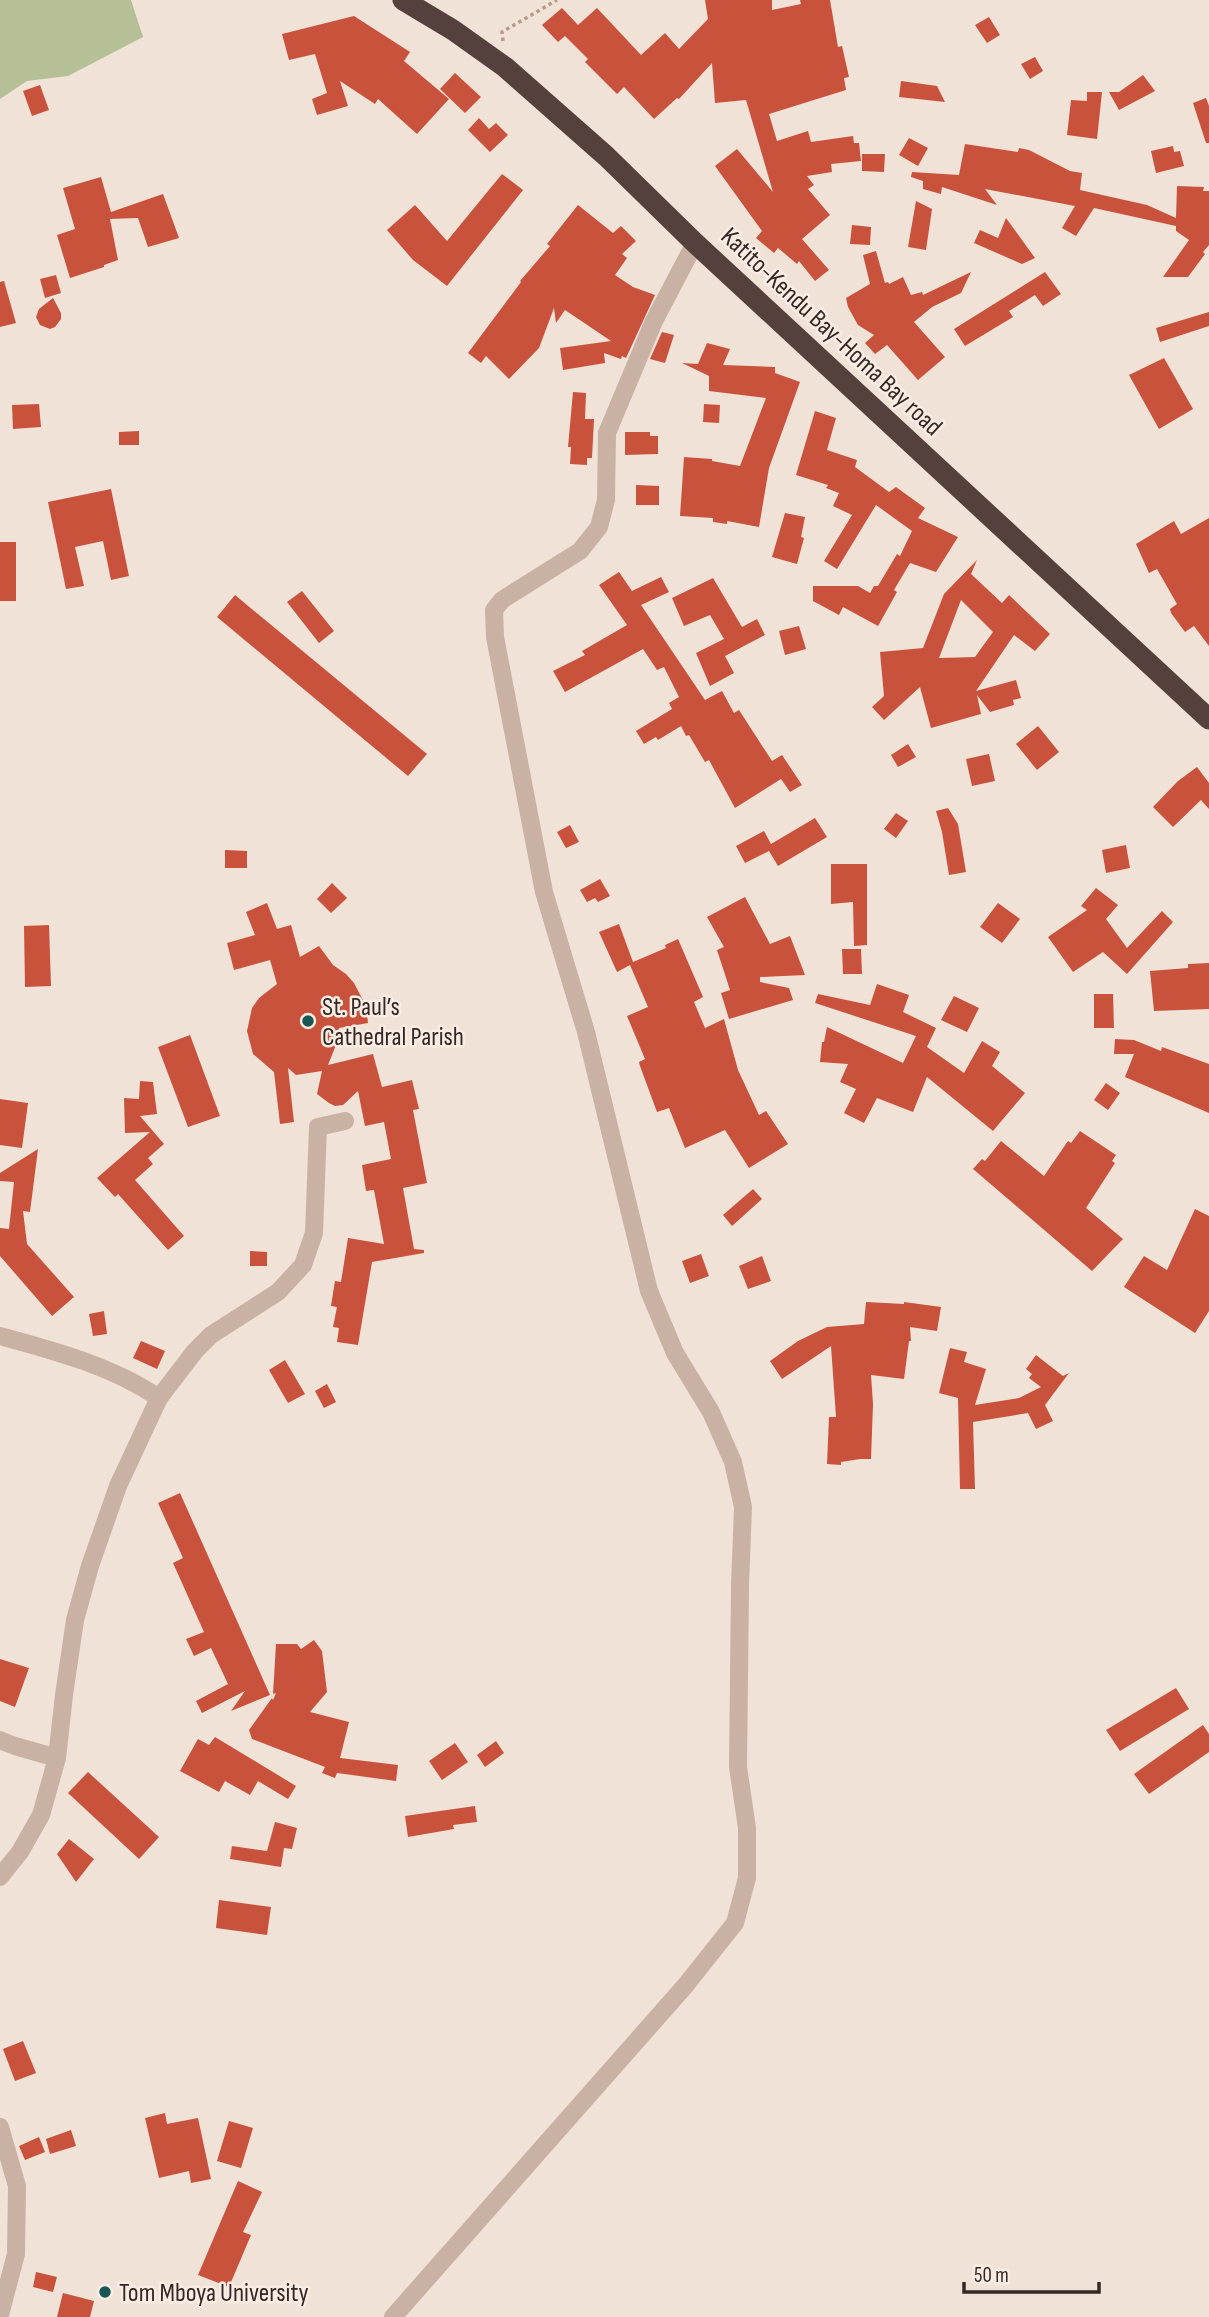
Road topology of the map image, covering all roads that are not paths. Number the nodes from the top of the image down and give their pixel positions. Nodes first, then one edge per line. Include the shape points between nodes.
1 (403, 0) edge
2 (695, 243) junction
3 (1209, 719) edge
4 (345, 1121) dead end
5 (0, 1336) edge
6 (159, 1398) junction
7 (0, 1740) edge
8 (57, 1758) junction
9 (0, 1877) edge
10 (0, 2127) edge
11 (0, 2315) edge
12 (393, 2317) edge

1 - 2 highway, Katito-Kendu Bay-Homa Bay road via 505,67
2 - 3 highway, Katito-Kendu Bay-Homa Bay road
2 - 12 street via 654,321 607,433 606,500 599,527 580,551 502,600 494,610 495,637 544,892 586,1032 649,1291 675,1353 711,1412 733,1462 743,1507 738,1767 747,1828 747,1878 735,1923 685,1986
4 - 6 street via 318,1127 314,1233 303,1265 278,1292 211,1335
5 - 6 street via 100,1367
6 - 8 street via 118,1486 86,1580 75,1620
7 - 8 street
8 - 9 street via 41,1815
10 - 11 street via 17,2186 16,2254

